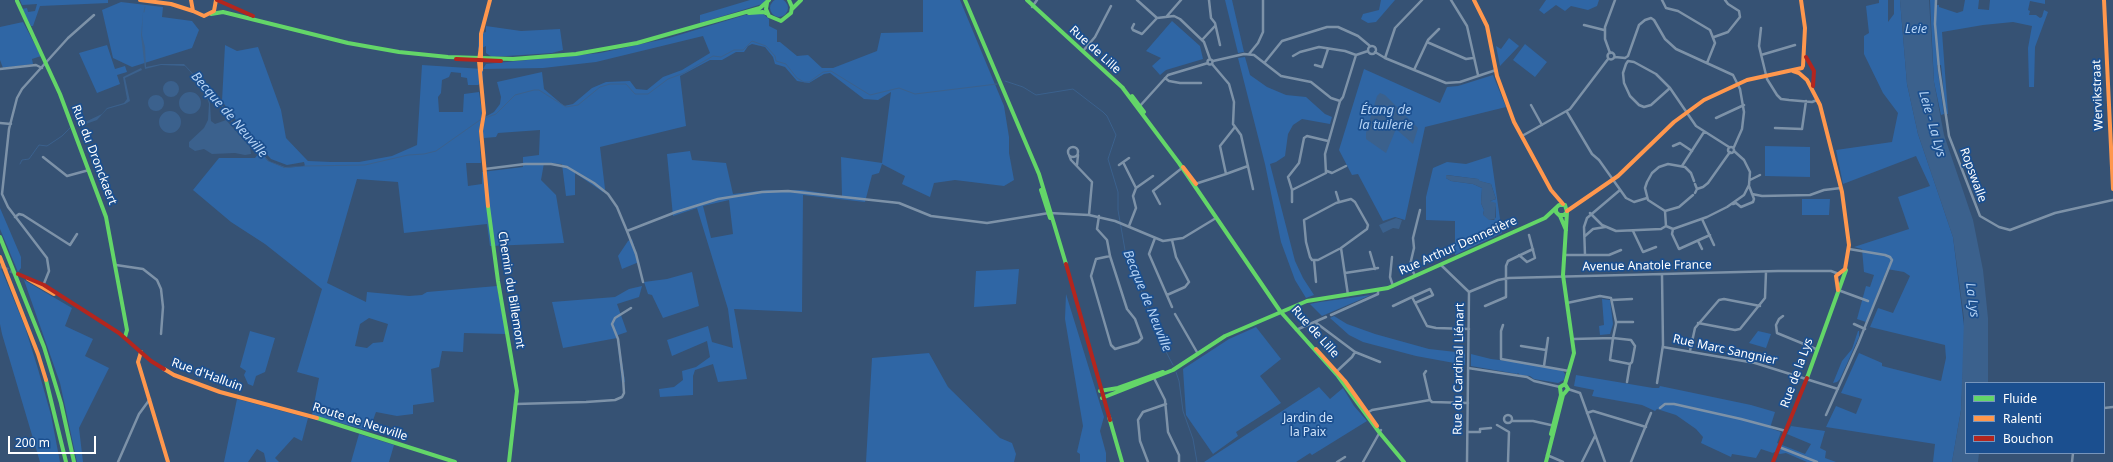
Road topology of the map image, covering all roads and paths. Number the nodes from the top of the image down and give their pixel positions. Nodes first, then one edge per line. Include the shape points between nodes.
1 (140, 0) edge
2 (191, 0) edge
3 (216, 0) edge
4 (490, 0) edge
5 (789, 0) edge
6 (801, 0) edge
7 (965, 0) edge
8 (1024, 0) edge
9 (1027, 0) edge
10 (1037, 0) edge
11 (1137, 0) edge
12 (1181, 0) edge
13 (1209, 0) edge
14 (1262, 0) edge
15 (1422, 0) edge
16 (1451, 0) edge
17 (1473, 0) edge
18 (1615, 0) edge
19 (1662, 0) edge
20 (1725, 0) edge
21 (1801, 0) edge
22 (1936, 0) edge
23 (2104, 0) edge
24 (16, 1) edge
25 (768, 1) edge
26 (1033, 6) junction
27 (1111, 6) dead end
28 (792, 9) junction
29 (193, 11) junction
30 (741, 13) junction
31 (211, 14) junction
32 (768, 15) junction
33 (94, 16) dead end
34 (1166, 17) junction
35 (1157, 18) junction
36 (270, 22) junction
37 (1134, 24) dead end
38 (1216, 25) junction
39 (1584, 25) dead end
40 (1761, 28) dead end
41 (1439, 29) dead end
42 (1604, 30) junction
43 (1714, 38) junction
44 (1202, 40) junction
45 (1427, 42) junction
46 (1220, 45) dead end
47 (1795, 45) dead end
48 (1370, 46) junction
49 (1328, 49) junction
50 (1082, 51) junction
51 (1368, 51) junction
52 (1805, 51) junction
53 (1375, 52) junction
54 (1610, 53) junction
55 (1249, 54) junction
56 (1356, 55) junction
57 (1761, 55) junction
58 (1293, 56) dead end
59 (1614, 57) junction
60 (1385, 58) junction
61 (1473, 58) junction
62 (1210, 59) junction
63 (1608, 59) junction
64 (481, 60) junction
65 (1265, 62) junction
66 (47, 63) junction
67 (1208, 63) junction
68 (1212, 63) junction
69 (1707, 63) junction
70 (1315, 65) dead end
71 (1811, 66) junction
72 (1803, 67) junction
73 (42, 68) junction
74 (0, 69) edge
75 (1414, 70) junction
76 (1495, 70) junction
77 (1788, 71) junction
78 (1813, 74) junction
79 (1766, 75) junction
80 (1478, 76) junction
81 (1803, 76) junction
82 (1165, 78) junction
83 (1201, 83) dead end
84 (1738, 84) junction
85 (1670, 88) junction
86 (1814, 91) junction
87 (1818, 100) junction
88 (1340, 101) junction
89 (1806, 101) junction
90 (1531, 105) dead end
91 (1744, 105) junction
92 (1139, 107) junction
93 (1567, 112) junction
94 (1687, 112) junction
95 (1716, 118) dead end
96 (0, 123) edge
97 (11, 124) junction
98 (1542, 125) junction
99 (1235, 127) junction
100 (1775, 128) dead end
101 (1704, 132) junction
102 (1522, 136) junction
103 (1328, 142) junction
104 (1673, 146) dead end
105 (1729, 147) junction
106 (1734, 149) junction
107 (1692, 151) junction
108 (1730, 152) junction
109 (1078, 154) junction
110 (1069, 155) junction
111 (42, 157) dead end
112 (1129, 158) dead end
113 (1123, 162) junction
114 (1179, 163) junction
115 (1119, 165) dead end
116 (1077, 166) junction
117 (1248, 166) junction
118 (1346, 166) dead end
119 (1682, 166) junction
120 (1182, 168) junction
121 (89, 169) junction
122 (485, 169) junction
123 (1327, 171) junction
124 (1226, 174) junction
125 (1760, 175) dead end
126 (1152, 176) dead end
127 (1612, 180) junction
128 (1750, 180) junction
129 (1195, 184) junction
130 (1749, 185) junction
131 (1136, 188) junction
132 (1253, 188) dead end
133 (1841, 188) junction
134 (1697, 189) junction
135 (2113, 189) edge
136 (1292, 190) junction
137 (1551, 190) junction
138 (1620, 190) junction
139 (1336, 192) dead end
140 (1745, 193) junction
141 (1752, 193) junction
142 (1762, 196) junction
143 (1647, 198) junction
144 (1739, 199) junction
145 (1754, 200) junction
146 (2113, 200) edge
147 (1580, 201) junction
148 (1292, 202) dead end
149 (1339, 202) junction
150 (1160, 204) dead end
151 (1564, 204) junction
152 (1732, 204) junction
153 (1739, 206) junction
154 (1556, 207) junction
155 (1420, 210) dead end
156 (1665, 211) junction
157 (1567, 212) junction
158 (1050, 213) junction
159 (1213, 213) junction
160 (1590, 213) junction
161 (1089, 215) junction
162 (1559, 215) junction
163 (1099, 216) junction
164 (15, 217) junction
165 (1216, 218) junction
166 (1545, 218) junction
167 (1702, 219) junction
168 (1127, 226) junction
169 (1666, 226) junction
170 (1608, 228) junction
171 (1672, 229) junction
172 (627, 231) junction
173 (1634, 231) junction
174 (76, 234) dead end
175 (1529, 235) dead end
176 (1567, 235) junction
177 (1710, 235) junction
178 (0, 237) edge
179 (1155, 238) junction
180 (1584, 238) junction
181 (1172, 240) junction
182 (1698, 241) junction
183 (1714, 244) dead end
184 (1656, 247) dead end
185 (1341, 248) junction
186 (1533, 249) junction
187 (1702, 249) dead end
188 (1849, 249) junction
189 (1621, 250) dead end
190 (1370, 252) dead end
191 (1519, 255) junction
192 (1565, 255) junction
193 (1585, 255) junction
194 (1110, 256) junction
195 (1392, 257) dead end
196 (0, 258) edge
197 (1314, 260) junction
198 (1847, 261) junction
199 (116, 265) junction
200 (1441, 265) junction
201 (1766, 272) junction
202 (1827, 272) junction
203 (1345, 273) junction
204 (1840, 274) junction
205 (1662, 275) junction
206 (1415, 277) junction
207 (1563, 277) junction
208 (1506, 278) junction
209 (1836, 279) junction
210 (1843, 279) junction
211 (643, 282) dead end
212 (1316, 282) dead end
213 (43, 286) junction
214 (1393, 286) junction
215 (1378, 290) junction
216 (1838, 290) junction
217 (1469, 292) junction
218 (1348, 294) junction
219 (1167, 295) junction
220 (1412, 298) junction
221 (1632, 299) dead end
222 (1612, 300) junction
223 (1868, 301) dead end
224 (1415, 303) junction
225 (1567, 303) junction
226 (1393, 306) dead end
227 (1485, 306) dead end
228 (1760, 306) junction
229 (1172, 307) dead end
230 (631, 308) dead end
231 (1283, 313) junction
232 (1175, 314) dead end
233 (1331, 315) dead end
234 (1783, 316) dead end
235 (1326, 317) dead end
236 (1315, 322) junction
237 (1616, 322) junction
238 (1633, 322) dead end
239 (125, 324) junction
240 (1698, 324) junction
241 (1854, 324) dead end
242 (1503, 325) dead end
243 (1468, 329) junction
244 (1865, 329) junction
245 (1297, 330) junction
246 (120, 334) junction
247 (161, 334) dead end
248 (125, 337) junction
249 (1548, 338) dead end
250 (1613, 338) junction
251 (1573, 339) junction
252 (1521, 346) dead end
253 (1663, 346) junction
254 (1816, 349) junction
255 (1546, 350) junction
256 (1690, 351) junction
257 (141, 352) junction
258 (1354, 352) junction
259 (1198, 354) junction
260 (145, 356) junction
261 (1380, 362) dead end
262 (1630, 364) junction
263 (1544, 366) junction
264 (1468, 367) junction
265 (141, 368) junction
266 (1426, 371) dead end
267 (1569, 371) junction
268 (1336, 372) junction
269 (1154, 377) junction
270 (1806, 379) junction
271 (1627, 382) dead end
272 (1657, 383) dead end
273 (1565, 384) junction
274 (1560, 388) junction
275 (1838, 389) junction
276 (1566, 390) junction
277 (1101, 391) junction
278 (1103, 397) junction
279 (150, 399) junction
280 (1430, 400) junction
281 (259, 402) joint
282 (1468, 403) junction
283 (516, 404) junction
284 (1166, 404) junction
285 (1660, 408) dead end
286 (1367, 413) junction
287 (1587, 413) junction
288 (1651, 413) dead end
289 (1826, 415) dead end
290 (1512, 421) dead end
291 (1498, 426) dead end
292 (1554, 426) junction
293 (1491, 428) dead end
294 (1646, 428) junction
295 (1380, 431) junction
296 (1786, 431) junction
297 (1468, 432) junction
298 (1595, 436) junction
299 (1779, 447) junction
300 (1546, 455) junction
301 (1345, 457) dead end
302 (66, 462) edge
303 (74, 462) edge
304 (118, 462) edge
305 (168, 462) edge
306 (454, 462) edge
307 (508, 462) edge
308 (1122, 462) edge
309 (1148, 462) edge
310 (1179, 462) edge
311 (1337, 462) edge
312 (1363, 462) edge
313 (1404, 462) edge
314 (1407, 462) edge
315 (1467, 462) edge
316 (1508, 462) edge
317 (1544, 462) edge
318 (1563, 462) edge
319 (1582, 462) edge
320 (1605, 462) edge
321 (1631, 462) edge
322 (1773, 462) edge
323 (1817, 462) edge

1 - 29 main road via 171,4
2 - 29 main road
3 - 31 main road via 216,7
3 - 36 main road
4 - 64 main road, Chemin du Billemont via 482,32
5 - 28 main road
6 - 28 main road
7 - 158 main road via 1036,167
8 - 26 main road, Rue de Lille
9 - 26 main road, Rue de Lille
10 - 26 street
11 - 35 street
12 - 34 street
13 - 38 street via 1211,18
14 - 55 street via 1263,32
15 - 60 street via 1394,30
16 - 61 street via 1467,26
17 - 76 main road via 1488,28
18 - 42 street
19 - 43 street via 1666,8 1678,10 1707,26
20 - 43 street via 1740,13 1739,18 1726,33
21 - 52 main road
22 - 146 street, Ropswalle via 1935,24 1939,69 1949,136 1980,216 2010,230 2054,213
23 - 135 main road, Wervikstraat
24 - 66 main road, Rue du Dronckaert
25 - 30 main road via 762,7
25 - 32 main road
26 - 50 main road, Rue de Lille
27 - 50 street via 1095,37
28 - 32 main road via 789,16 781,21 773,20
29 - 31 main road via 202,16
30 - 32 main road via 758,12
30 - 64 main road via 620,47 570,55
31 - 36 main road via 221,11
33 - 66 street via 68,38
34 - 35 street
34 - 44 street via 1178,17
35 - 37 street via 1142,34 1133,30
36 - 64 main road via 366,46
38 - 44 street
38 - 46 street
39 - 42 street
40 - 57 street
41 - 45 street
42 - 54 street
43 - 69 street via 1714,46
44 - 62 street
45 - 61 street via 1466,59
45 - 75 street
47 - 57 street
48 - 51 street
48 - 53 street via 1375,47
48 - 65 street via 1358,36 1338,27 1327,26 1282,41
49 - 56 street
49 - 58 street via 1317,47
49 - 70 street via 1322,67
50 - 92 main road, Rue de Lille via 1122,87
51 - 53 street via 1372,54
51 - 56 street
52 - 71 main road
52 - 72 main road
53 - 60 street
54 - 59 street via 1613,53
54 - 63 street
55 - 65 street
55 - 68 street
56 - 88 street
57 - 79 street
59 - 63 street via 1612,60
59 - 69 street via 1628,56 1639,25 1652,18 1663,37 1673,47
60 - 75 street
61 - 80 street
62 - 67 street
62 - 68 street
63 - 93 street
64 - 122 main road, Chemin du Billemont via 481,134
65 - 88 street via 1281,76 1311,82 1331,98
66 - 73 street
66 - 121 main road, Rue du Dronckaert
67 - 68 street
67 - 82 street via 1175,72
68 - 99 street via 1229,84 1233,99 1232,123
69 - 84 street via 1733,74
71 - 72 main road
71 - 78 main road, Rue de la Lys
72 - 77 main road
72 - 81 main road
73 - 74 street via 36,65
73 - 97 street via 20,91
75 - 80 street via 1448,83
76 - 80 street
76 - 102 main road
77 - 79 main road
77 - 81 main road
78 - 81 main road via 1810,78
78 - 86 main road, Rue de la Lys
79 - 84 main road
79 - 89 street via 1779,98
81 - 86 main road, Rue de la Lys
82 - 83 street via 1180,83
82 - 92 street
84 - 91 street
84 - 94 main road via 1713,95
85 - 85 street via 1651,105 1639,105 1630,96 1624,82 1623,72 1627,62 1634,62 1648,69
85 - 94 street
86 - 87 main road, Rue de la Lys
87 - 89 street
87 - 133 main road, Rue de la Lys
88 - 103 street
89 - 100 street via 1802,129
90 - 98 street
91 - 95 street
91 - 106 street via 1743,127
92 - 114 main road, Rue de Lille
93 - 98 street
93 - 127 street via 1587,147
94 - 101 street
94 - 127 main road
96 - 97 street
97 - 164 street via 2,192 6,205
98 - 102 street
99 - 117 street via 1241,135
99 - 124 street via 1220,146
101 - 105 street
101 - 107 street
102 - 137 main road
103 - 123 street via 1324,157
103 - 136 street via 1310,136 1304,138 1298,163 1288,177
104 - 107 street via 1680,143
105 - 106 street
105 - 108 street
106 - 108 street
106 - 128 street via 1746,162
107 - 119 street
108 - 134 street via 1708,183
109 - 110 street via 1074,157
109 - 110 street via 1077,149 1073,147 1069,150
109 - 116 street
110 - 116 street
111 - 121 street via 67,176
112 - 113 street
113 - 115 street
113 - 131 street
114 - 120 main road, Rue de Lille
114 - 129 main road, Rue de Lille
116 - 161 street via 1092,182
117 - 124 street
117 - 132 street
118 - 123 street via 1332,173
119 - 134 street via 1691,173
119 - 143 street via 1668,164 1652,173 1646,186
120 - 129 main road, Rue de Lille
120 - 150 street via 1153,191
121 - 199 main road, Rue du Dronckaert via 107,220
122 - 172 street via 525,164 567,167 608,194 617,207
122 - 283 main road, Chemin du Billemont via 493,247 516,384
123 - 136 street
124 - 129 street
125 - 128 street
126 - 131 street
127 - 138 street
127 - 147 main road
128 - 130 street
129 - 159 main road, Rue de Lille
130 - 140 street
130 - 141 street
131 - 168 street via 1133,197 1136,209
133 - 142 street via 1823,190 1810,195
133 - 188 main road, Rue de la Lys
134 - 156 street via 1679,207
136 - 148 street
137 - 151 main road
137 - 154 main road
138 - 143 street via 1632,202
138 - 160 street
139 - 149 street
140 - 141 street
140 - 144 street
141 - 142 street
141 - 145 street
142 - 145 street
143 - 156 street
144 - 152 street
144 - 153 street
145 - 153 street via 1743,207
147 - 151 main road, Rue Arthur Dennetière
147 - 157 main road, Rue Arthur Dennetière
149 - 185 street via 1350,199 1355,201 1368,225 1366,230
149 - 197 street via 1303,222 1309,255
151 - 154 main road, Rue Arthur Dennetière
151 - 157 main road
152 - 153 street via 1736,203
152 - 167 street
154 - 162 main road
154 - 166 main road, Rue Arthur Dennetière
155 - 206 street via 1410,265
156 - 169 street
157 - 162 main road, Rue Arthur Dennetière
157 - 176 main road
158 - 161 street
158 - 172 street via 987,223 931,216 899,203 774,191 714,200
158 - 277 main road
159 - 165 main road, Rue de Lille
159 - 231 main road, Rue de Lille
160 - 170 street
160 - 180 street via 1584,224
161 - 163 street
162 - 166 main road, Rue Arthur Dennetière
162 - 176 main road
163 - 168 street
163 - 194 street via 1097,229 1107,240
164 - 174 street via 23,215 70,245
164 - 213 street via 47,258 49,271
165 - 181 street via 1182,238
165 - 231 main road, Rue de Lille
166 - 200 main road, Rue Arthur Dennetière
167 - 171 street
167 - 177 street
168 - 179 street
169 - 171 street
169 - 173 street via 1661,229
170 - 173 street
170 - 180 street via 1593,229
171 - 182 street via 1679,249
172 - 211 street
173 - 184 street via 1644,252
175 - 186 street
176 - 192 main road
177 - 182 street
177 - 183 street
178 - 303 main road via 44,347 61,403
179 - 181 street via 1163,241
179 - 219 street via 1149,253
180 - 193 street
181 - 219 street via 1176,257 1189,282 1185,287
182 - 187 street
185 - 197 street
185 - 203 street
186 - 191 street
186 - 191 street via 1535,258 1527,262
188 - 198 main road, Rue de la Lys
188 - 244 street via 1890,256 1892,259
189 - 193 street via 1610,254
190 - 203 street via 1376,268
191 - 208 street via 1507,263
192 - 193 street
192 - 207 main road
194 - 194 street via 1096,260 1091,276 1111,345 1115,349 1138,342 1142,338 1135,319 1127,310
195 - 214 street via 1390,277
196 - 302 main road via 42,366
197 - 212 street
198 - 204 main road, Rue de la Lys
198 - 210 main road, Rue de la Lys
199 - 239 main road, Rue du Dronckaert
199 - 247 street via 141,268 157,280 163,307
200 - 206 main road, Rue Arthur Dennetière
200 - 217 street, Rue du Cardinal Liénart
201 - 202 street, Avenue Anatole France
201 - 205 street, Avenue Anatole France
201 - 228 street via 1766,296
202 - 204 street, Avenue Anatole France
202 - 209 street via 1832,273
203 - 218 street
204 - 209 main road
204 - 210 main road
205 - 207 street, Avenue Anatole France
205 - 253 street
206 - 214 main road, Rue Arthur Dennetière
207 - 208 street, Avenue Anatole France
207 - 225 main road
208 - 217 street, Avenue Anatole France
208 - 227 street via 1506,297
209 - 210 main road via 1839,282
209 - 216 main road
210 - 216 main road, Rue de la Lys
213 - 213 main road, Rue d'Halluin via 18,274
213 - 246 main road, Rue d'Halluin
214 - 215 main road, Rue Arthur Dennetière
215 - 218 main road, Rue Arthur Dennetière
215 - 233 street, Rue Arthur Dennetière via 1378,294
216 - 223 street
216 - 254 main road, Rue de la Lys
217 - 243 street, Rue du Cardinal Liénart
218 - 231 main road, Rue Arthur Dennetière via 1311,300
219 - 229 street
220 - 224 street
220 - 224 street via 1430,289 1433,295
220 - 226 street
221 - 222 street
222 - 225 street via 1601,296
222 - 237 street
224 - 243 street via 1427,326
225 - 251 main road
228 - 240 street via 1738,330
228 - 240 street via 1720,299
230 - 283 street via 615,318 612,324 618,339 623,378 622,397 586,402
231 - 245 main road, Rue de Lille
231 - 259 main road, Rue Arthur Dennetière via 1224,336
232 - 259 street
234 - 254 street via 1776,325 1777,333
235 - 236 street
236 - 245 street
236 - 258 street
237 - 238 street
237 - 250 street
239 - 246 main road
239 - 248 main road, Rue du Dronckaert
240 - 256 street via 1694,330
241 - 244 street
242 - 263 street via 1501,359
243 - 264 street, Rue du Cardinal Liénart
244 - 275 street
245 - 268 main road, Rue de Lille
246 - 248 main road, Rue d'Halluin
248 - 257 main road, Rue d'Halluin
249 - 255 street
250 - 251 street
250 - 262 street via 1610,360
250 - 262 street via 1634,343 1633,361
251 - 267 main road via 1574,354
252 - 255 street
253 - 256 street, Rue Marc Sangnier
253 - 272 street
254 - 270 main road, Rue de la Lys
255 - 263 street
256 - 270 street, Rue Marc Sangnier via 1755,363
257 - 260 main road, Rue d'Halluin
257 - 265 main road via 138,359
258 - 261 street
258 - 268 street
259 - 269 main road, Rue Arthur Dennetière via 1170,371
260 - 265 main road via 141,361
260 - 281 main road, Rue d'Halluin via 182,378 220,392
262 - 271 street
263 - 267 street
264 - 274 street via 1529,378
264 - 282 street, Rue du Cardinal Liénart
265 - 279 main road
266 - 280 street via 1424,374
267 - 273 main road
268 - 286 main road, Rue de Lille
269 - 277 main road
269 - 278 main road
269 - 284 street
270 - 275 street, Rue Marc Sangnier
270 - 296 main road, Rue de la Lys
273 - 274 main road
273 - 276 main road
274 - 276 main road
274 - 292 main road
275 - 289 street
276 - 287 street via 1578,392
276 - 292 main road
277 - 278 main road
278 - 308 main road
279 - 304 street via 139,414
279 - 305 main road
280 - 282 street
280 - 286 street
281 - 306 main road, Route de Neuville via 336,423
282 - 297 street, Rue du Cardinal Liénart
283 - 307 main road, Chemin du Billemont
284 - 309 street via 1143,412 1138,420 1140,441
284 - 310 street via 1168,432 1180,455
285 - 296 street via 1666,403 1674,404
286 - 295 main road, Rue de Lille
287 - 294 street via 1592,411
287 - 298 street
288 - 294 street
290 - 292 street via 1533,421
291 - 316 street via 1508,432
292 - 300 main road
293 - 297 street via 1480,429 1480,432
294 - 321 street
295 - 312 street
295 - 313 main road, Rue de Lille
295 - 314 main road, Rue de Lille
296 - 299 main road, Rue de la Lys
297 - 315 street, Rue du Cardinal Liénart
298 - 319 street
298 - 320 street
299 - 322 main road, Rue de la Lys
299 - 323 street
300 - 317 main road
300 - 318 street
301 - 311 street

